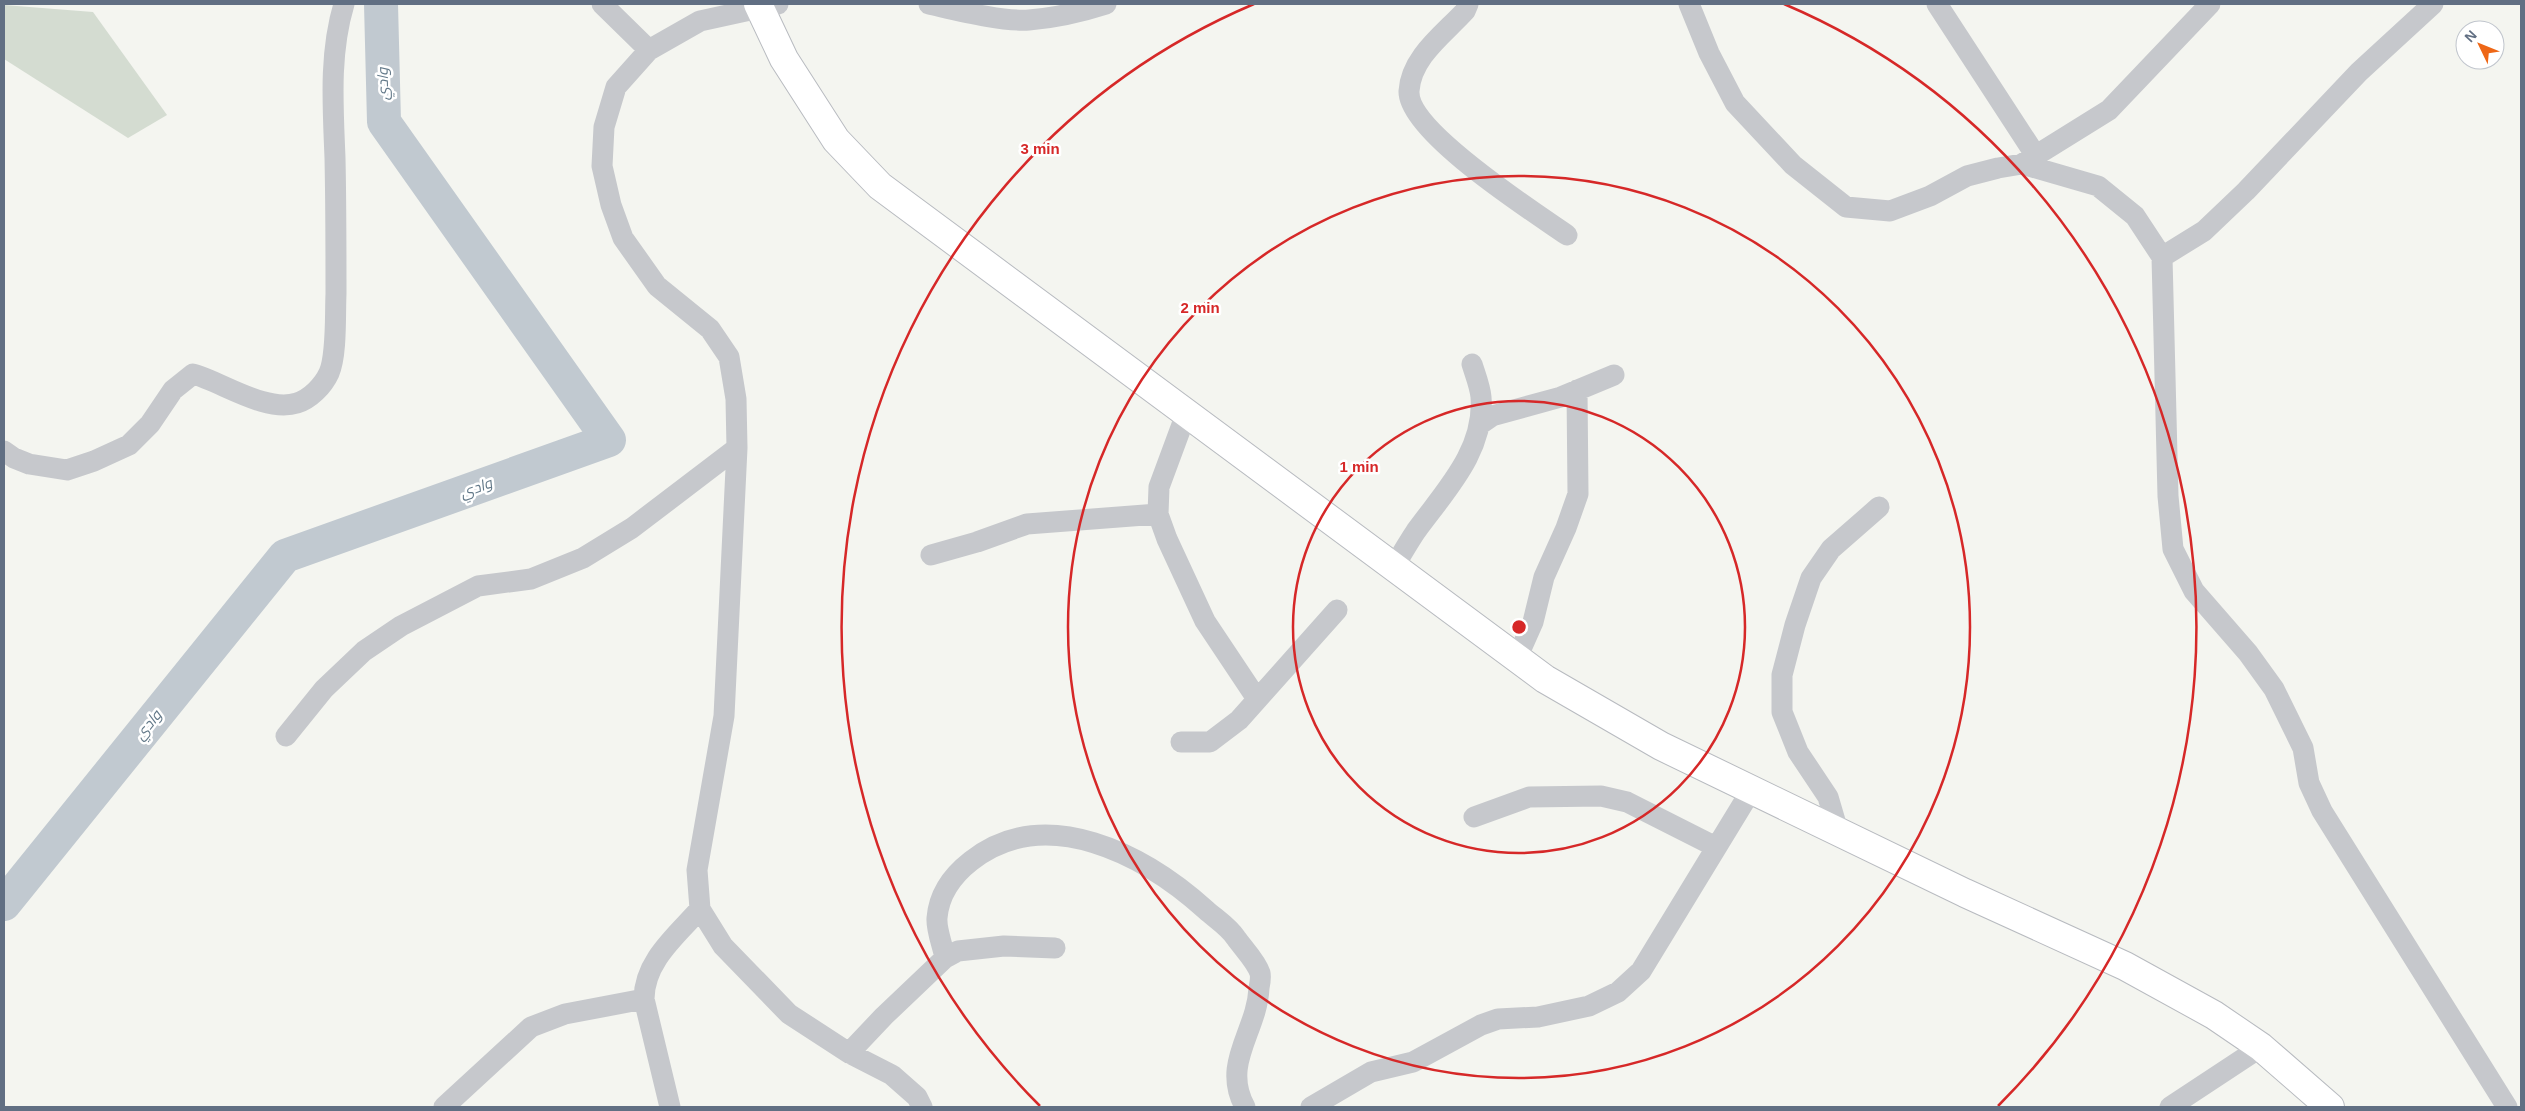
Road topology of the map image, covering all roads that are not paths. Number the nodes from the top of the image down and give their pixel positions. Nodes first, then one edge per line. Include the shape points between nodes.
1 (344, 4) edge
2 (602, 4) edge
3 (929, 4) edge
4 (1106, 4) edge
5 (1468, 4) edge
6 (1689, 4) edge
7 (1937, 4) edge
8 (2210, 4) edge
9 (2433, 4) edge
10 (765, 5) edge
11 (649, 50) junction
12 (2029, 160) junction
13 (1567, 235) dead end
14 (2162, 257) junction
15 (1472, 364) dead end
16 (1614, 376) dead end
17 (1577, 390) junction
18 (1186, 414) junction
19 (1479, 425) junction
20 (737, 448) junction
21 (4, 451) edge
22 (1879, 507) dead end
23 (1158, 514) junction
24 (930, 555) dead end
25 (1394, 567) junction
26 (1337, 610) dead end
27 (1517, 658) junction
28 (1257, 699) junction
29 (286, 736) dead end
30 (1181, 742) dead end
31 (1752, 790) junction
32 (1474, 818) dead end
33 (1838, 831) junction
34 (1716, 847) junction
35 (700, 908) junction
36 (1055, 948) dead end
37 (945, 958) junction
38 (644, 999) junction
39 (2261, 1047) junction
40 (850, 1053) junction
41 (444, 1107) edge
42 (670, 1107) edge
43 (922, 1107) edge
44 (1246, 1107) edge
45 (1310, 1107) edge
46 (2170, 1107) edge
47 (2330, 1107) edge
48 (2506, 1107) edge

1 - 21 street via 332,76 336,200 335,329 329,372 316,392 297,403 279,406 193,374 173,390 150,424 129,445 94,461 67,470 29,464
2 - 11 street
3 - 4 street via 1028,20
5 - 13 street via 1422,55 1414,72 1409,92 1417,115 1448,146 1498,187
6 - 12 street via 1709,53 1735,103 1793,165 1846,208 1890,211 1930,196 1967,176
7 - 12 street
8 - 12 street via 2109,110
9 - 14 street via 2359,72 2204,231
10 - 11 street via 700,21
10 - 18 main road via 784,59 836,140 880,186
11 - 20 street via 616,87 604,127 602,166 611,206 623,238 657,286 710,329 729,357 736,399
12 - 14 street via 2098,186 2136,216
14 - 48 street via 2168,496 2173,549 2194,592 2248,653 2274,689 2303,748 2309,783 2322,811
15 - 19 street via 1481,396
16 - 17 street
17 - 19 street via 1492,416
17 - 27 street via 1578,494 1544,577 1534,622
18 - 23 street via 1159,487
18 - 25 main road
19 - 25 street via 1467,460
20 - 29 street via 632,528 583,558 531,579 478,586 400,626 364,651 330,683
20 - 35 street via 724,716 697,870
22 - 33 street via 1831,549 1811,578 1782,675 1782,712 1798,752 1828,797
23 - 24 street via 1027,524
23 - 28 street via 1205,621
25 - 27 main road
26 - 28 street
27 - 31 main road via 1545,679 1662,746
28 - 30 street via 1239,720 1210,742
31 - 33 main road
31 - 34 street
32 - 34 street via 1529,797 1601,796 1627,802
33 - 39 main road via 2125,966 2214,1015
34 - 45 street via 1641,971 1618,992 1590,1006 1538,1017 1498,1019 1413,1062 1371,1072
35 - 38 street via 655,961 646,980
35 - 40 street via 723,946 790,1014
36 - 37 street via 971,948
37 - 40 street
37 - 44 street via 937,918 943,891 957,872 981,853 1017,838 1042,834 1072,837 1143,862 1191,896 1235,936 1260,973 1259,1003 1235,1075
38 - 41 street via 565,1014 531,1027
38 - 42 street
39 - 46 street
39 - 47 main road
40 - 43 street via 892,1075 917,1097

